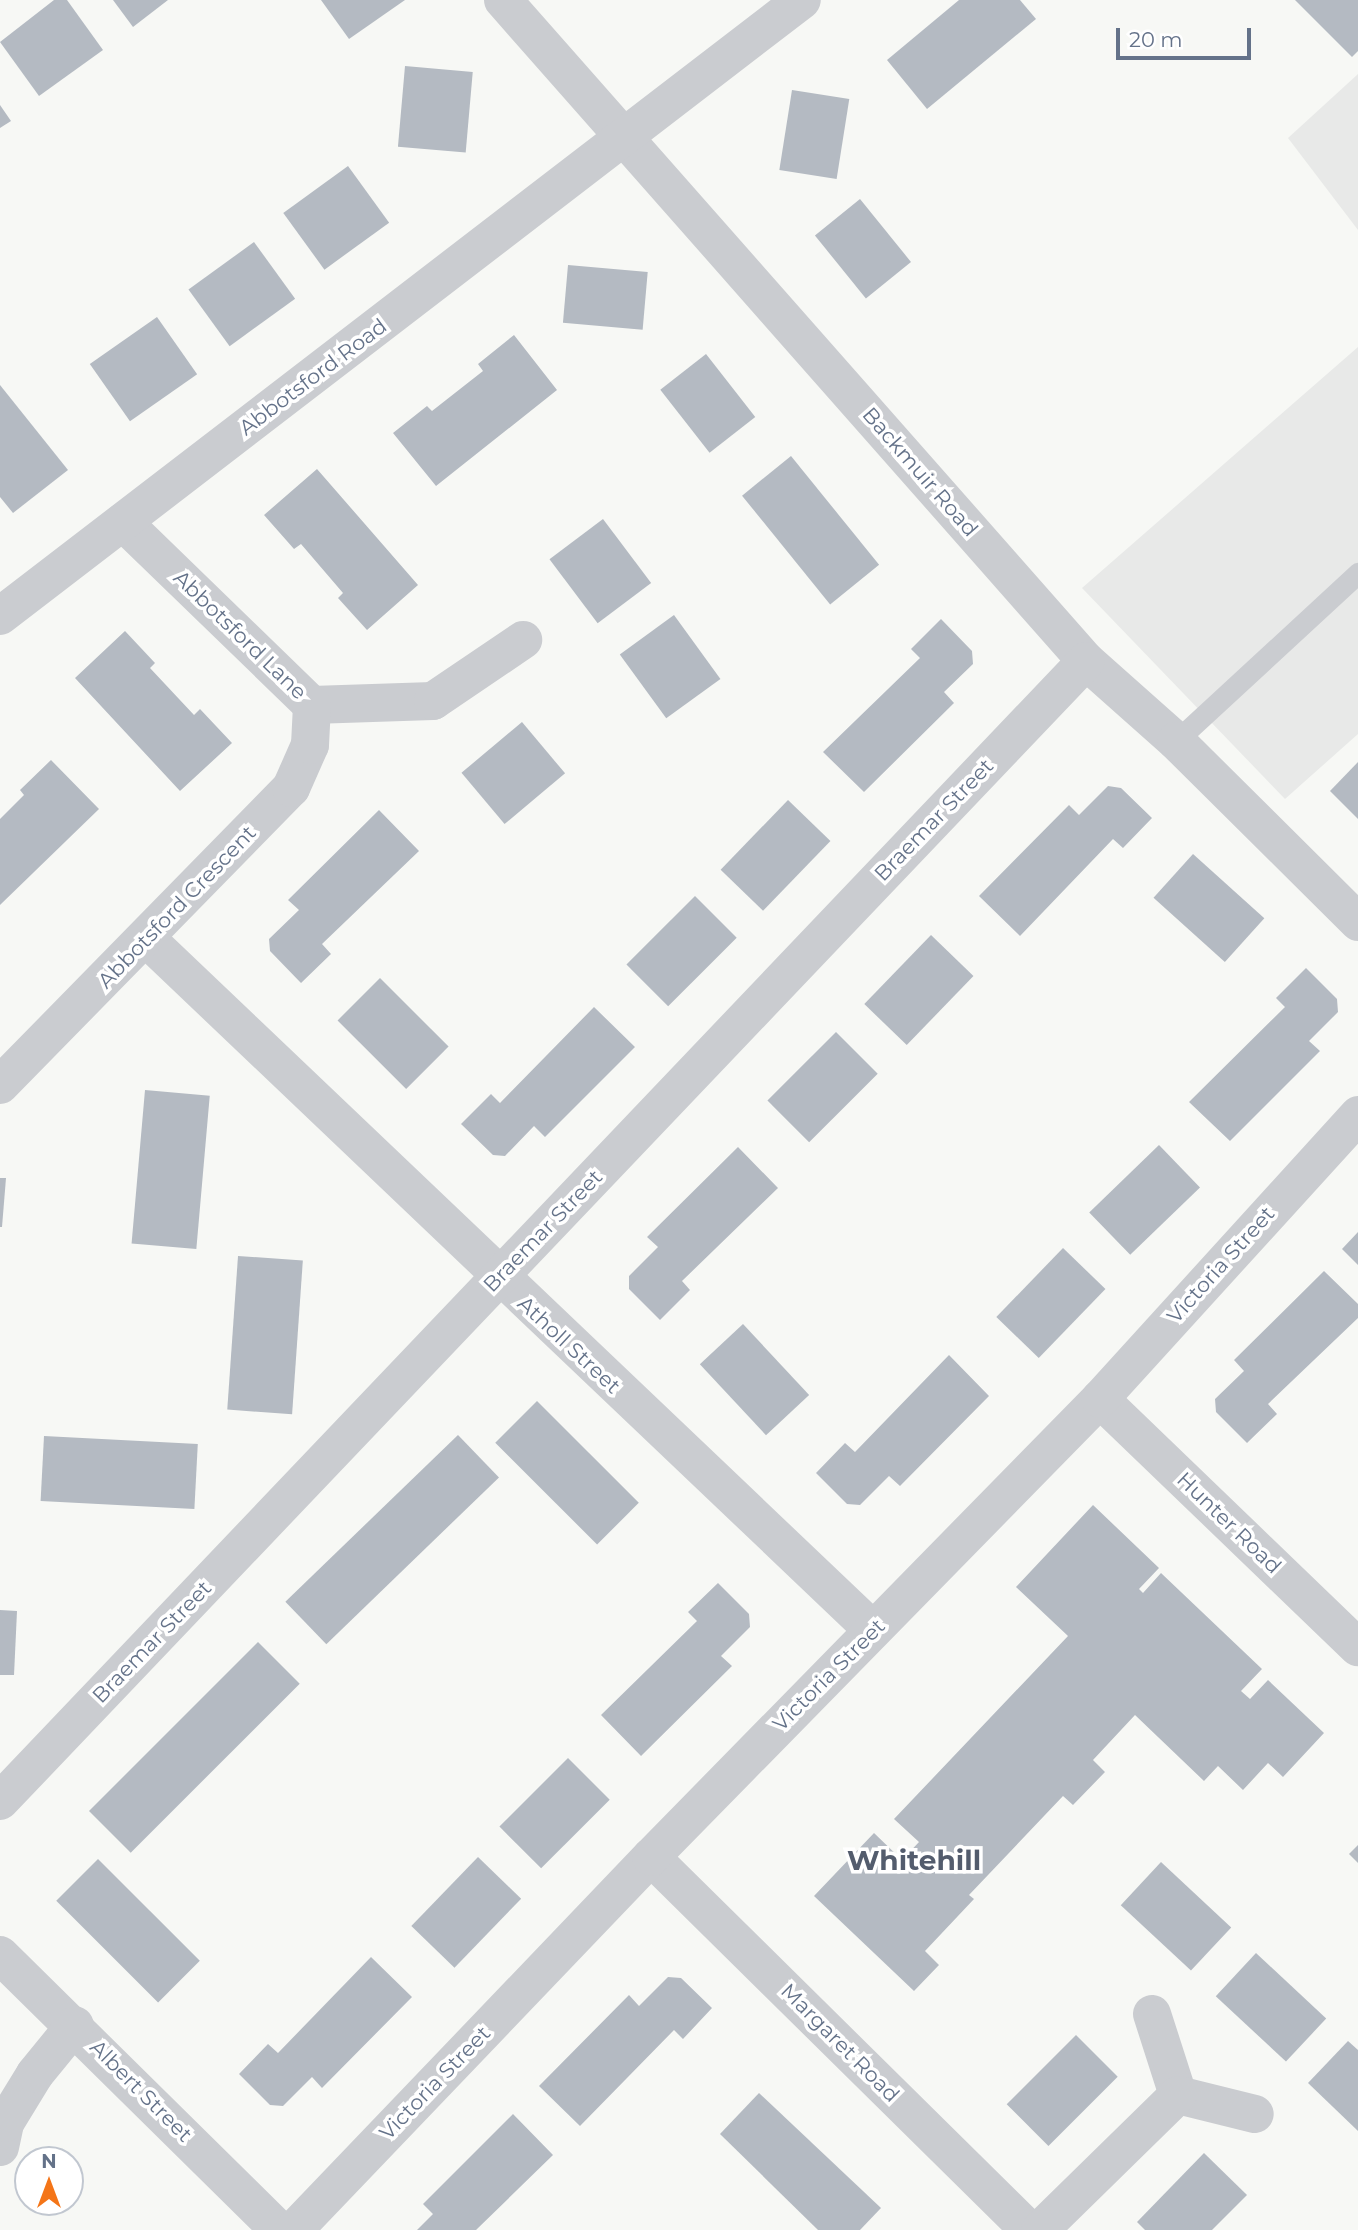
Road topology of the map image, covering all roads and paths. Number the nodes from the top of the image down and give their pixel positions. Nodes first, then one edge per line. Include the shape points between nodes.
1 (503, 0) edge
2 (803, 0) edge
3 (626, 139) junction
4 (123, 522) junction
5 (1358, 573) edge
6 (0, 616) edge
7 (523, 640) dead end
8 (1086, 661) junction
9 (312, 705) junction
10 (1176, 741) junction
11 (1358, 922) edge
12 (147, 939) junction
13 (0, 1085) edge
14 (1358, 1115) edge
15 (499, 1278) junction
16 (1100, 1399) junction
17 (873, 1630) junction
18 (1358, 1647) edge
19 (0, 1801) edge
20 (651, 1857) junction
21 (0, 1955) edge
22 (1152, 2014) dead end
23 (75, 2025) junction
24 (1178, 2095) junction
25 (1255, 2114) dead end
26 (0, 2147) edge
27 (279, 2230) edge
28 (294, 2230) edge
29 (1029, 2230) edge
30 (1040, 2230) edge

1 - 3 street, Backmuir Road
2 - 3 street, Abbotsford Road
3 - 4 street, Abbotsford Road
3 - 8 street, Backmuir Road
4 - 6 street, Abbotsford Road
4 - 9 street, Abbotsford Lane
5 - 10 lane
7 - 9 street, Abbotsford Lane via 433,701
8 - 10 street, Backmuir Road
8 - 15 street, Braemar Street
9 - 12 street, Abbotsford Crescent via 310,745 291,788
10 - 11 street, Backmuir Road
12 - 13 street, Abbotsford Crescent
12 - 15 street, Atholl Street
14 - 16 street, Victoria Street
15 - 17 street, Atholl Street
15 - 19 street, Braemar Street
16 - 17 street, Victoria Street
16 - 18 street, Hunter Road
17 - 20 street, Victoria Street
20 - 28 street, Victoria Street
20 - 29 street, Margaret Road
21 - 23 street, Albert Street
22 - 24 street
23 - 26 street via 35,2074 5,2123
23 - 27 street, Albert Street
24 - 25 street
24 - 30 street

